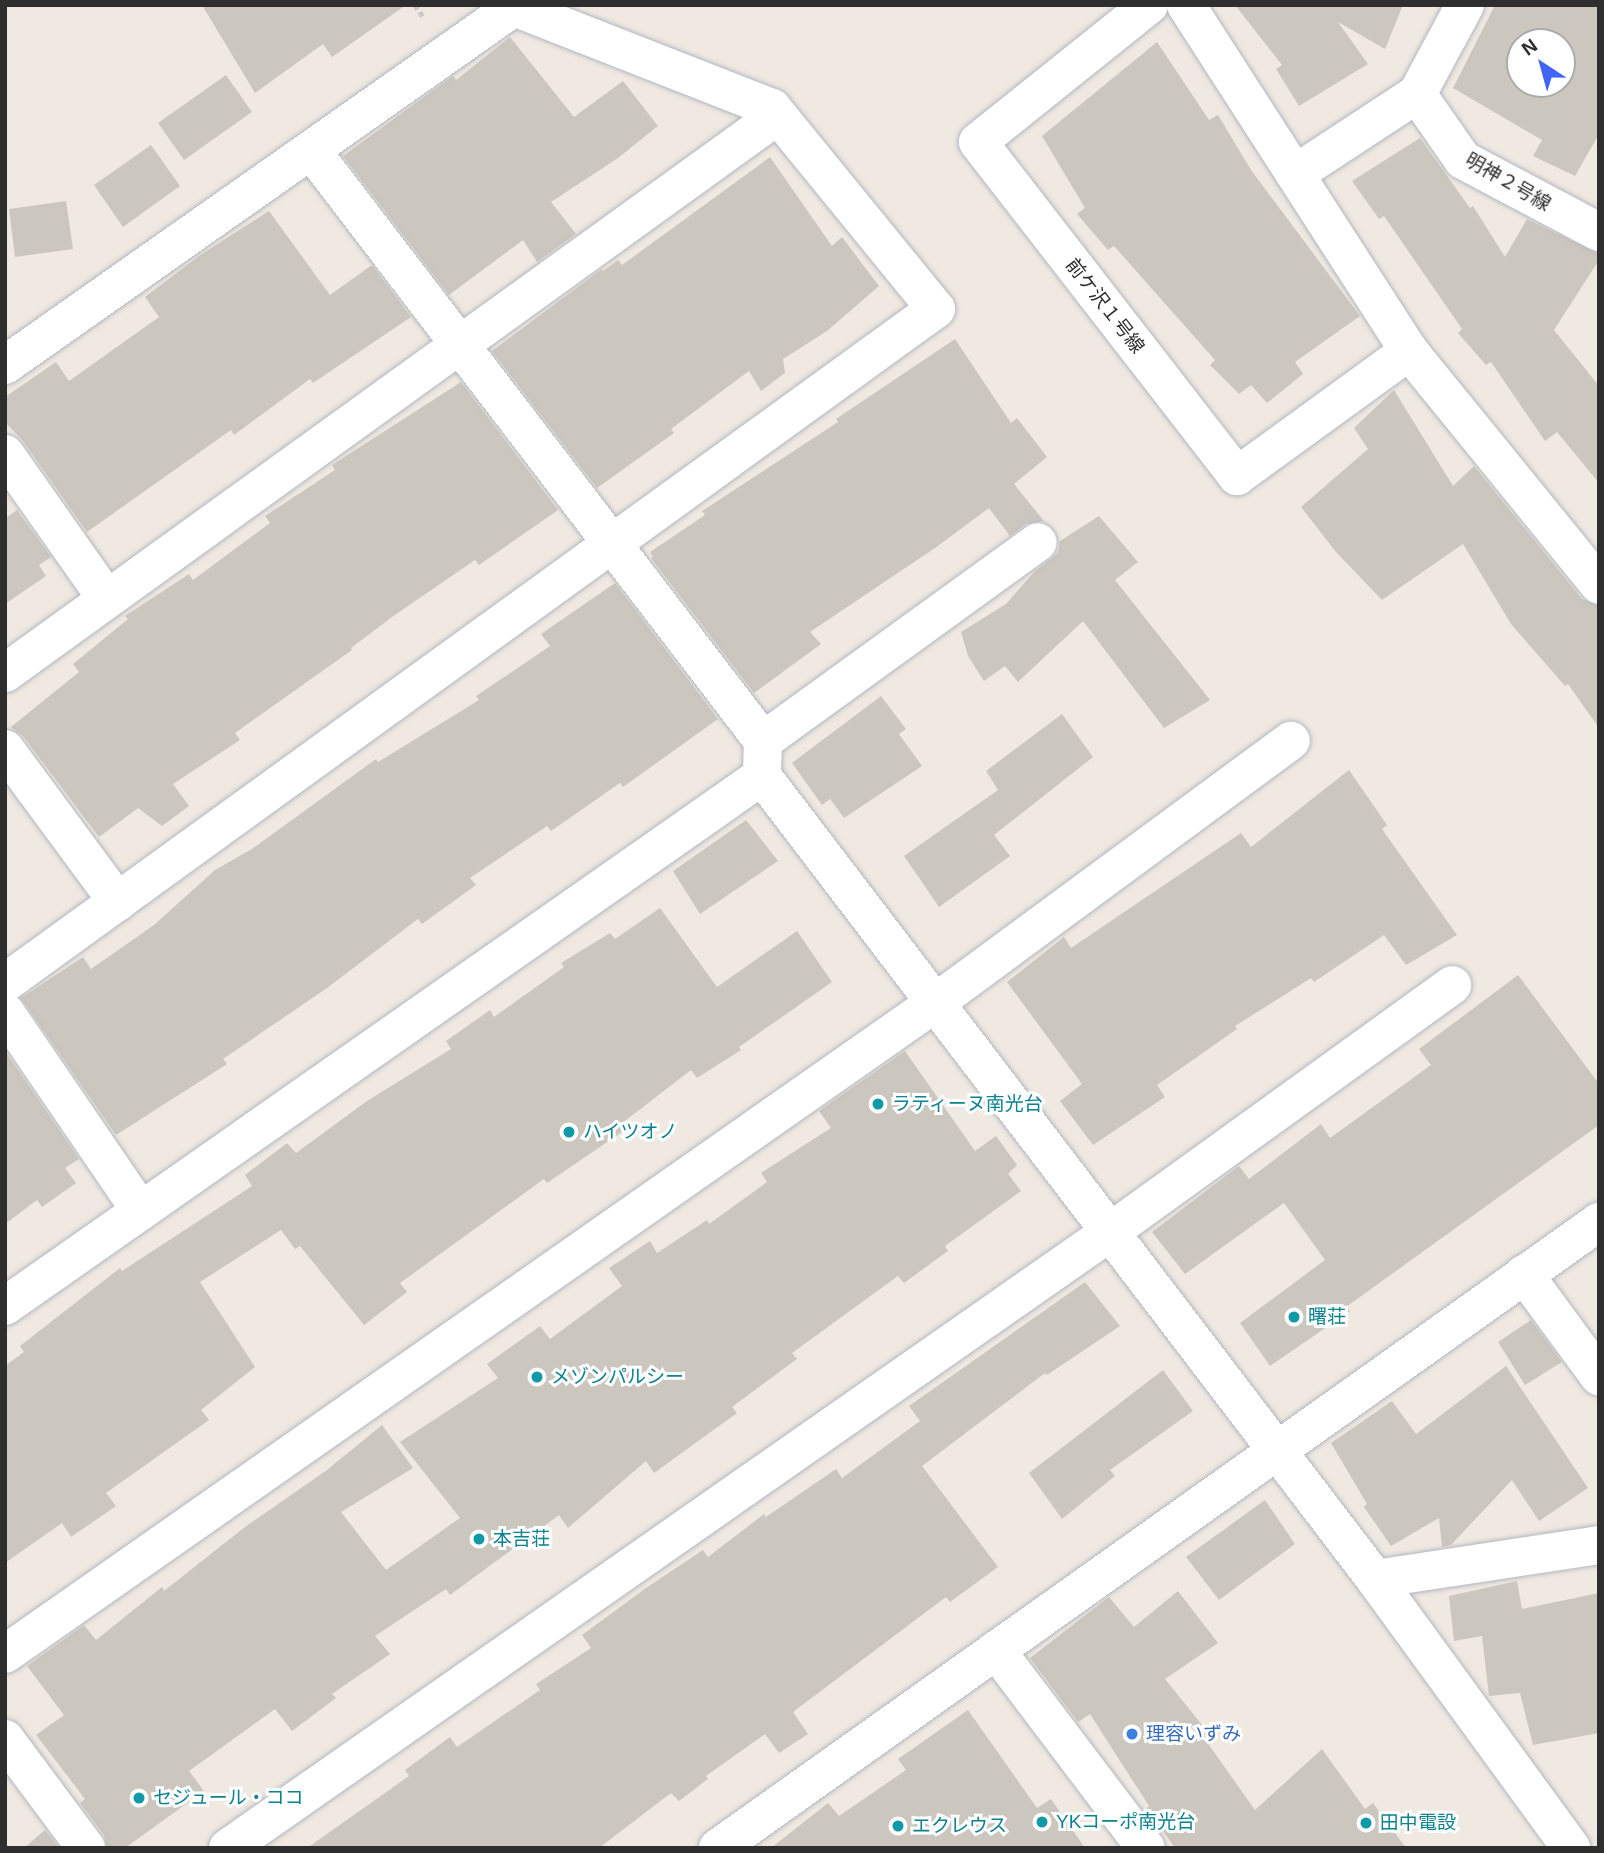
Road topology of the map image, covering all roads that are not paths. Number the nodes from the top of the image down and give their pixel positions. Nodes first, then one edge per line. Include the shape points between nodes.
1 (1150, 5) edge
2 (1186, 5) edge
3 (1465, 5) edge
4 (1418, 94) junction
5 (778, 115) junction
6 (311, 150) junction
7 (1295, 174) junction
8 (1599, 232) edge
9 (460, 344) junction
10 (1409, 351) junction
11 (5, 365) edge
12 (5, 454) edge
13 (1038, 542) dead end
14 (613, 544) junction
15 (1599, 585) edge
16 (107, 599) junction
17 (5, 673) edge
18 (1291, 741) dead end
19 (5, 749) edge
20 (763, 758) junction
21 (118, 902) junction
22 (5, 983) edge
23 (1452, 985) dead end
24 (935, 1003) junction
25 (5, 1012) edge
26 (141, 1211) junction
27 (1599, 1222) edge
28 (1110, 1232) junction
29 (1524, 1274) junction
30 (5, 1306) edge
31 (1599, 1376) edge
32 (1277, 1450) junction
33 (1599, 1545) edge
34 (1374, 1579) junction
35 (996, 1650) junction
36 (5, 1654) edge
37 (5, 1739) edge
38 (86, 1848) edge
39 (228, 1848) edge
40 (718, 1848) edge
41 (1146, 1848) edge
42 (1571, 1848) edge

1 - 10 street, 前ケ沢１号線 via 978,142 1237,476
2 - 7 street
3 - 4 street
4 - 7 street
4 - 8 street, 明神２号線 via 1463,160
5 - 6 street via 772,108 514,7
5 - 9 street
5 - 14 street via 936,310
6 - 9 street
6 - 11 street
7 - 10 street
9 - 14 street
9 - 16 street
10 - 15 street
12 - 16 street
13 - 20 street
14 - 20 street
14 - 21 street
16 - 17 street
18 - 24 street
19 - 21 street
20 - 24 street
20 - 26 street
21 - 22 street
23 - 28 street
24 - 28 street
24 - 36 street
25 - 26 street
26 - 30 street
27 - 29 street
28 - 32 street
28 - 39 street
29 - 31 street
29 - 32 street
32 - 34 street
32 - 35 street
33 - 34 street
34 - 42 street
35 - 40 street
35 - 41 street
37 - 38 street

